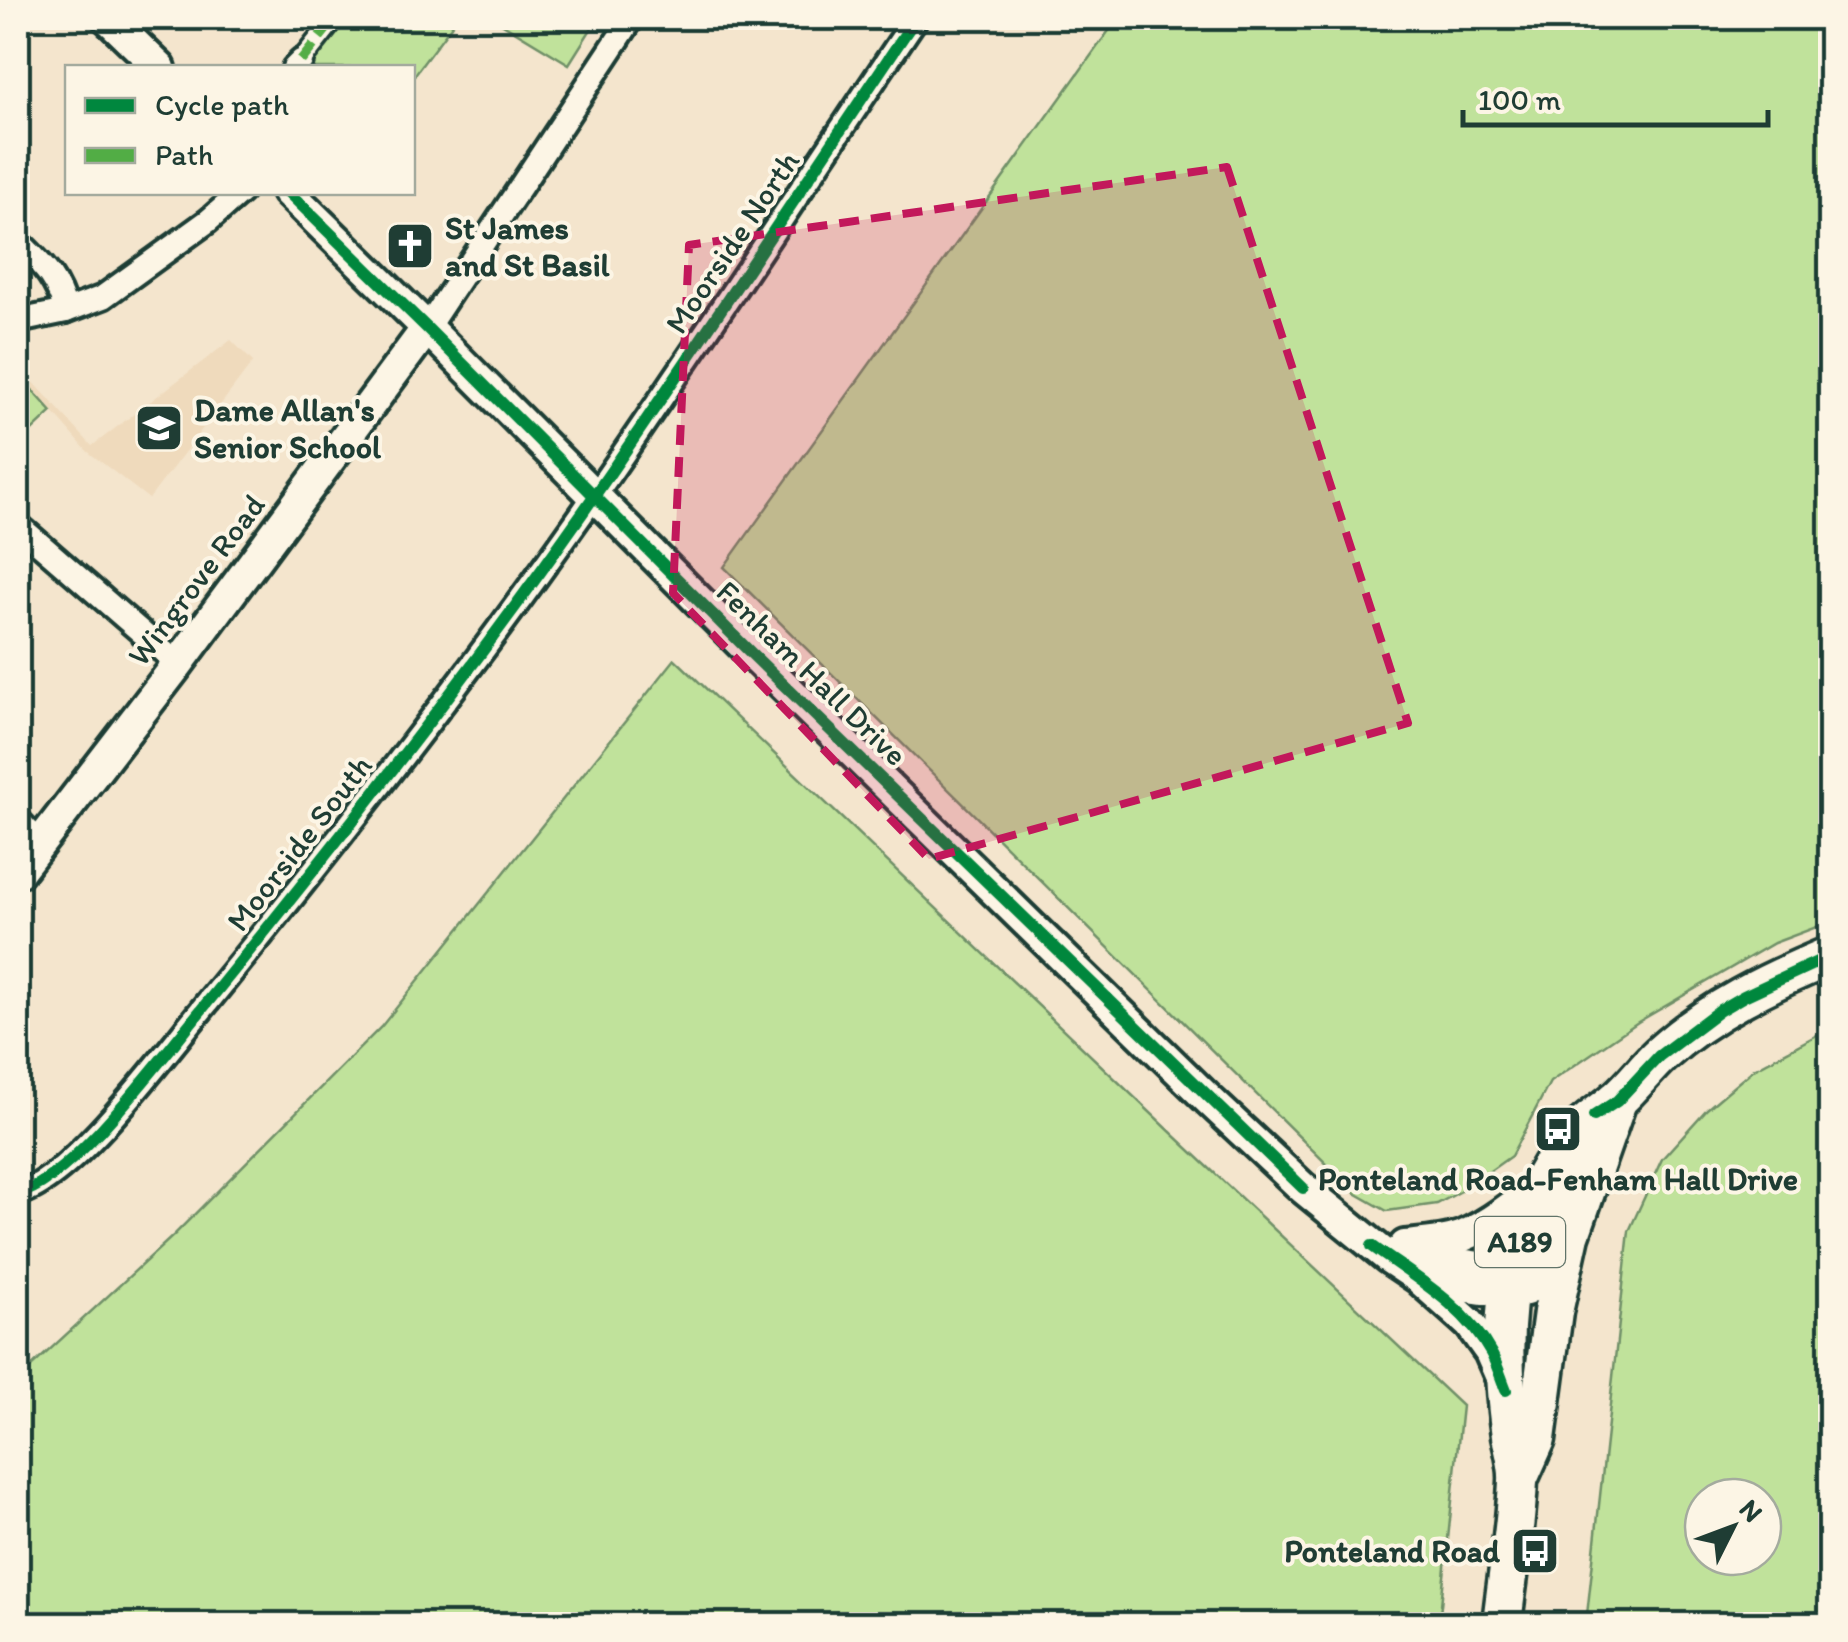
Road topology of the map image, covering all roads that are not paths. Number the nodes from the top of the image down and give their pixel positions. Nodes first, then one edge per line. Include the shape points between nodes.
1 (108, 18) edge
2 (334, 18) edge
3 (632, 18) edge
4 (916, 18) edge
5 (298, 64) edge
6 (157, 65) edge
7 (238, 195) edge
8 (291, 195) edge
9 (18, 242) edge
10 (66, 311) junction
11 (18, 322) edge
12 (427, 328) junction
13 (593, 496) junction
14 (18, 525) edge
15 (178, 664) junction
16 (18, 820) edge
17 (40, 843) junction
18 (18, 872) edge
19 (1830, 956) edge
20 (1614, 1108) junction
21 (1541, 1183) junction
22 (18, 1193) edge
23 (1379, 1246) junction
24 (1416, 1276) junction
25 (1527, 1290) junction
26 (1506, 1390) junction
27 (1518, 1477) junction
28 (1502, 1624) edge

1 - 6 street
2 - 5 street
3 - 12 street
4 - 13 street, Moorside North
7 - 10 street via 124,284
8 - 12 street, Fenham Hall Drive
9 - 10 street via 51,274
10 - 11 street
12 - 13 street, Fenham Hall Drive
12 - 15 street, Wingrove Road
13 - 22 street, Moorside South via 315,871 122,1106 73,1158
13 - 23 street, Fenham Hall Drive via 1209,1100 1303,1188
14 - 15 street
15 - 17 street, Wingrove Road
16 - 17 street
17 - 18 street, Wingrove Road
19 - 20 main road, A189 via 1720,1010 1659,1056
20 - 21 main road, A189 via 1594,1116 1570,1140
20 - 25 main road, A189 via 1570,1235
21 - 23 street via 1460,1237
21 - 25 main road, A189 via 1524,1227
23 - 24 street, Fenham Hall Drive
23 - 25 street, Fenham Hall Drive
24 - 25 street, Fenham Hall Drive via 1453,1286
24 - 26 street via 1478,1334
25 - 26 main road, A189 via 1504,1355
25 - 27 main road, A189 via 1536,1439
26 - 27 main road, A189
27 - 28 main road, A189

